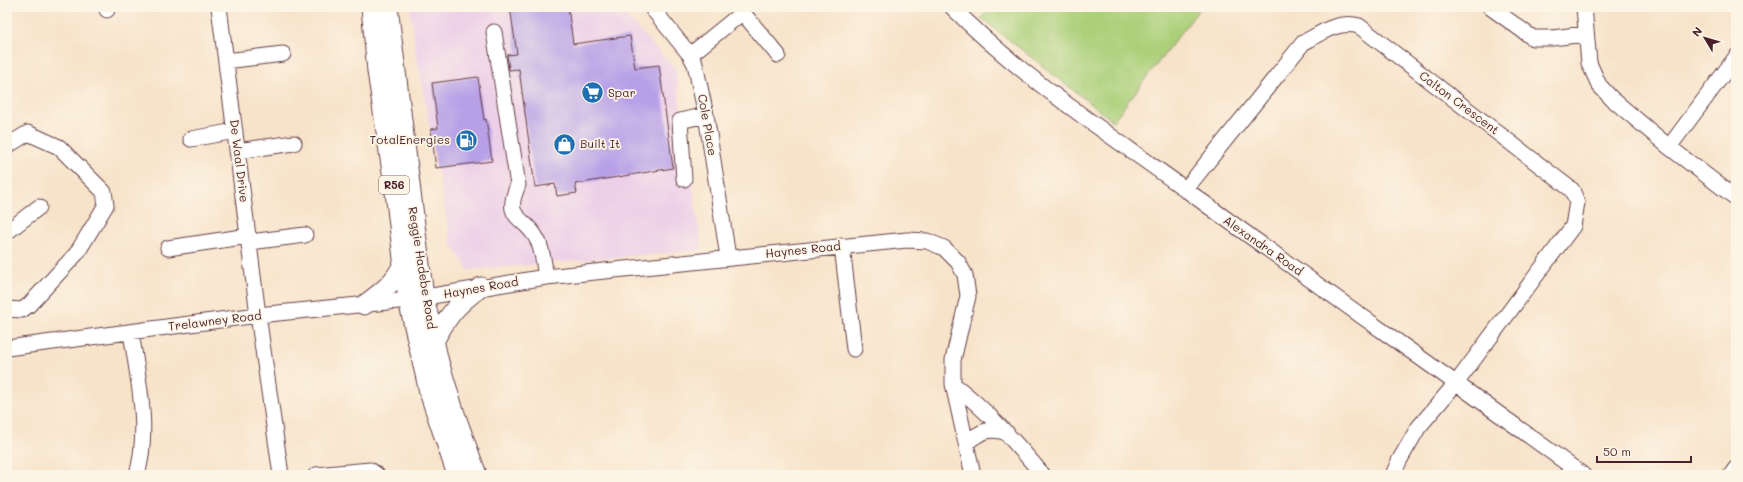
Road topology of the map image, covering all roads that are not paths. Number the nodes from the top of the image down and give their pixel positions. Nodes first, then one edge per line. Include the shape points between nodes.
1 (219, 7) edge
2 (371, 7) edge
3 (388, 7) edge
4 (651, 7) edge
5 (952, 7) edge
6 (1490, 7) edge
7 (1584, 7) edge
8 (741, 10) edge
9 (494, 32) dead end
10 (1585, 34) junction
11 (283, 54) dead end
12 (690, 55) junction
13 (778, 55) dead end
14 (1736, 57) edge
15 (226, 61) junction
16 (706, 115) junction
17 (235, 131) junction
18 (191, 139) dead end
19 (294, 143) dead end
20 (7, 146) edge
21 (1669, 147) junction
22 (237, 151) junction
23 (684, 179) dead end
24 (1185, 190) junction
25 (1736, 198) edge
26 (39, 207) dead end
27 (7, 232) edge
28 (305, 235) dead end
29 (249, 239) junction
30 (842, 246) junction
31 (168, 248) dead end
32 (728, 258) junction
33 (404, 261) junction
34 (546, 277) junction
35 (481, 287) junction
36 (416, 299) junction
37 (364, 305) junction
38 (7, 309) edge
39 (258, 315) junction
40 (131, 332) junction
41 (434, 343) junction
42 (7, 348) edge
43 (854, 349) dead end
44 (1456, 382) junction
45 (953, 384) junction
46 (1007, 433) junction
47 (966, 443) junction
48 (1736, 468) edge
49 (137, 475) edge
50 (281, 475) edge
51 (316, 475) edge
52 (377, 475) edge
53 (457, 475) edge
54 (478, 475) edge
55 (973, 475) edge
56 (1043, 475) edge
57 (1394, 475) edge
58 (1583, 475) edge
59 (1730, 475) edge

1 - 15 street, De Waal Drive
2 - 33 main road, Reggie Hadebe Road / R56 via 377,71
3 - 36 main road, Reggie Hadebe Road / R56
4 - 12 street, Cole Place
5 - 24 street, Alexandra Road via 977,32 1060,100
6 - 10 street via 1533,38
7 - 10 street
8 - 12 street
8 - 13 street
9 - 34 street via 518,185 512,209 538,241
10 - 21 street via 1588,63 1599,85
11 - 15 street
12 - 16 street, Cole Place via 695,64
14 - 21 street
15 - 17 street, De Waal Drive
16 - 23 street via 680,121
16 - 32 street, Cole Place
17 - 18 street
17 - 22 street, De Waal Drive
19 - 22 street
20 - 38 street via 28,133 59,147 104,192 106,205 77,253 29,305 22,310
21 - 25 street
22 - 29 street, De Waal Drive
24 - 44 street, Alexandra Road
24 - 44 street, Calton Crescent via 1303,42 1342,24 1359,26 1565,184 1572,190 1577,202 1573,226
26 - 27 street
28 - 29 street
29 - 31 street
29 - 39 street, De Waal Drive
30 - 32 street, Haynes Road
30 - 43 street
30 - 45 street, Haynes Road via 907,240 927,241 944,248 958,262 964,275 968,296 953,360
32 - 34 street, Haynes Road
33 - 36 main road, Reggie Hadebe Road / R56
33 - 37 main road via 394,280
34 - 35 street, Haynes Road
35 - 36 street, Haynes Road
35 - 41 main road via 452,312
36 - 37 street, Trelawney Road
36 - 41 main road, Reggie Hadebe Road / R56
36 - 53 main road, Reggie Hadebe Road / R56 via 429,392
37 - 39 street, Trelawney Road
39 - 40 street, Trelawney Road
39 - 50 street, De Waal Drive
40 - 42 street, Trelawney Road
40 - 49 street via 143,413 141,460
41 - 54 main road, Reggie Hadebe Road / R56 via 455,414
44 - 57 street, Calton Crescent via 1418,428
44 - 58 street, Alexandra Road
45 - 46 street via 974,400
45 - 47 street, Haynes Road
46 - 47 street via 996,430 981,432
46 - 56 street
47 - 55 street, Haynes Road
48 - 59 street
51 - 52 street via 370,470

